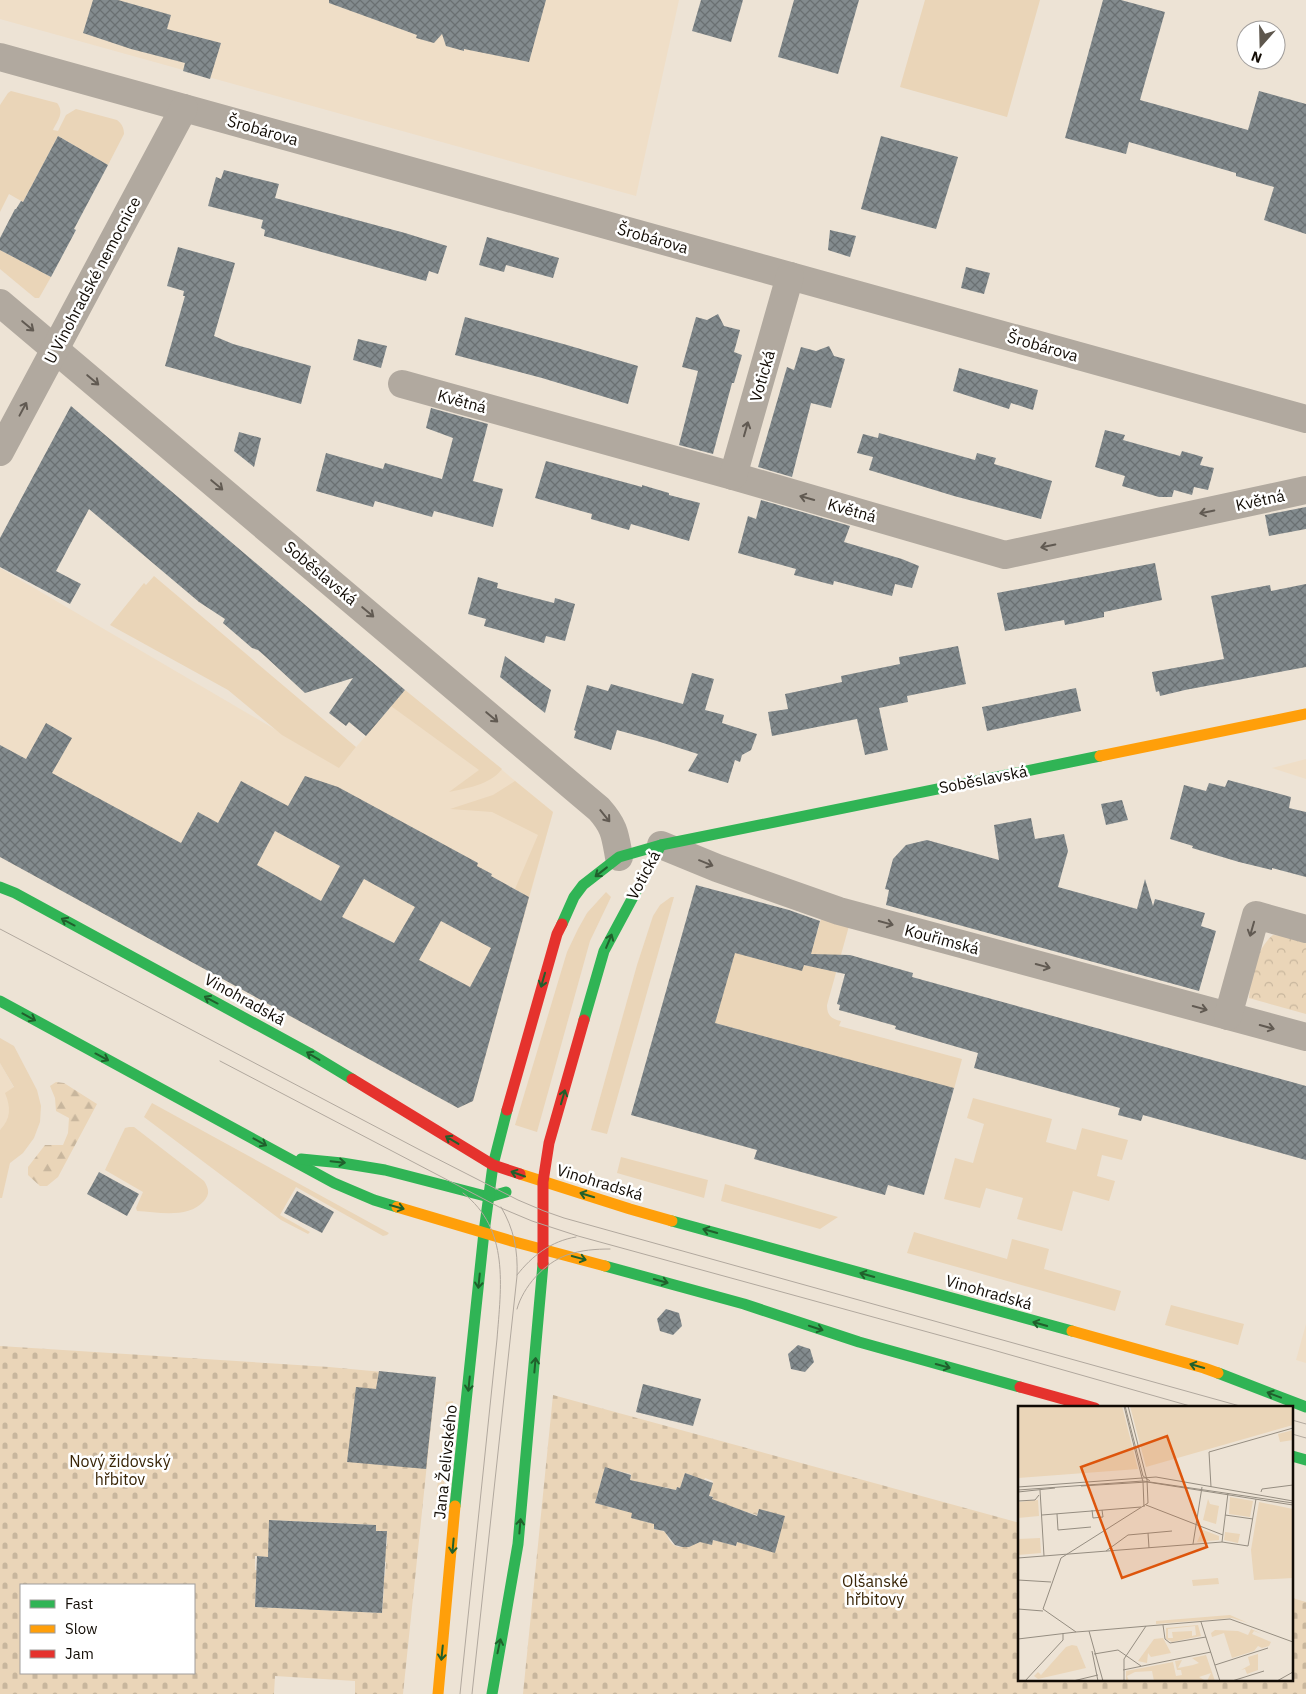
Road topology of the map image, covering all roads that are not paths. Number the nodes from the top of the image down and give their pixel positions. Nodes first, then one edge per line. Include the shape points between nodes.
1 (0, 56) edge
2 (184, 108) junction
3 (790, 276) junction
4 (0, 303) edge
5 (55, 349) junction
6 (402, 384) dead end
7 (1306, 419) edge
8 (0, 452) edge
9 (733, 476) junction
10 (1306, 490) edge
11 (1306, 714) edge
12 (660, 845) junction
13 (619, 857) junction
14 (0, 887) edge
15 (1306, 929) edge
16 (0, 1001) edge
17 (1228, 1016) junction
18 (1306, 1037) edge
19 (290, 1158) junction
20 (493, 1166) junction
21 (544, 1182) junction
22 (489, 1197) junction
23 (484, 1232) junction
24 (544, 1249) junction
25 (1243, 1383) junction
26 (1244, 1399) dead end
27 (1088, 1406) edge
28 (1306, 1407) edge
29 (438, 1694) edge
30 (492, 1694) edge

1 - 2 street, Šrobárova
2 - 3 street, Šrobárova
2 - 5 street, U Vinohradské nemocnice
3 - 7 street, Šrobárova
9 -> 3 street, Votická
4 -> 5 street, Soběslavská
8 -> 5 street, U Vinohradské nemocnice
5 -> 13 street, Soběslavská via 599,809 610,821
6 - 9 street, Květná
10 -> 9 street, Květná via 1005,555
11 - 12 main road, Soběslavská
12 - 13 main road, Votická
12 -> 17 street, Kouřimská via 839,911
21 -> 12 main road, Votická via 550,1143 604,952
13 -> 20 main road, Votická via 578,891 557,934 505,1112
20 -> 14 main road, Vinohradská via 309,1053
15 -> 17 street via 1256,915
16 -> 19 main road
17 -> 18 street, Kouřimská
19 -> 22 main road via 385,1170
19 -> 23 main road via 374,1200
21 -> 20 main road, Vinohradská
20 - 22 main road, Votická
21 - 22 main road
21 - 24 main road, Votická
25 -> 21 main road, Vinohradská via 1204,1368
22 - 23 main road, Jana Želivského
23 - 24 main road
23 -> 29 main road, Jana Želivského
24 -> 27 main road via 744,1304 859,1342
30 -> 24 main road via 518,1544
25 - 26 main road
28 -> 25 main road, Vinohradská

